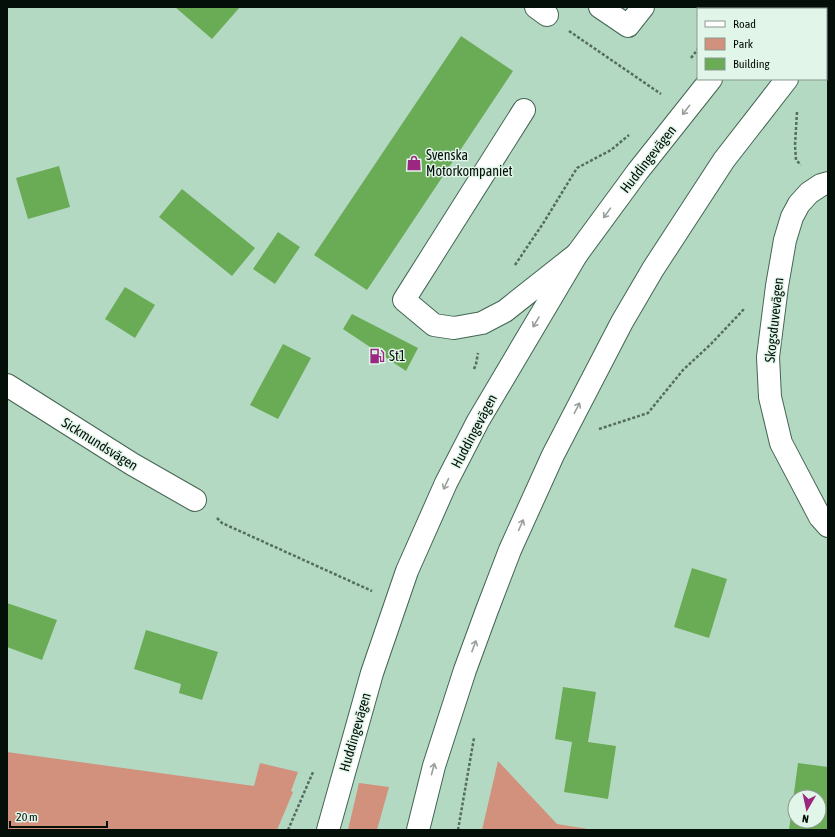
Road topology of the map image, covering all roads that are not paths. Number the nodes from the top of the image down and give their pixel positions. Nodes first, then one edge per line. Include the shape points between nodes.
1 (600, 7) edge
2 (643, 7) edge
3 (710, 80) edge
4 (786, 80) edge
5 (524, 110) dead end
6 (824, 184) edge
7 (577, 254) junction
8 (7, 386) edge
9 (195, 500) road end
10 (828, 526) edge
11 (328, 830) edge
12 (418, 830) edge

1 - 2 main road via 628,26
3 -> 7 main road, Huddingevägen via 638,171
12 -> 4 main road via 434,766 465,670 510,550 553,455 622,322 653,269 724,160
5 - 7 main road via 404,300 434,325 454,328 482,323 505,311
6 - 10 main road, Skogsduvevägen via 809,193 792,217 777,286 768,357 770,398 781,444 820,517
7 -> 11 main road, Huddingevägen via 478,421 446,483 407,571 372,674
8 - 9 main road, Sickmundsvägen

